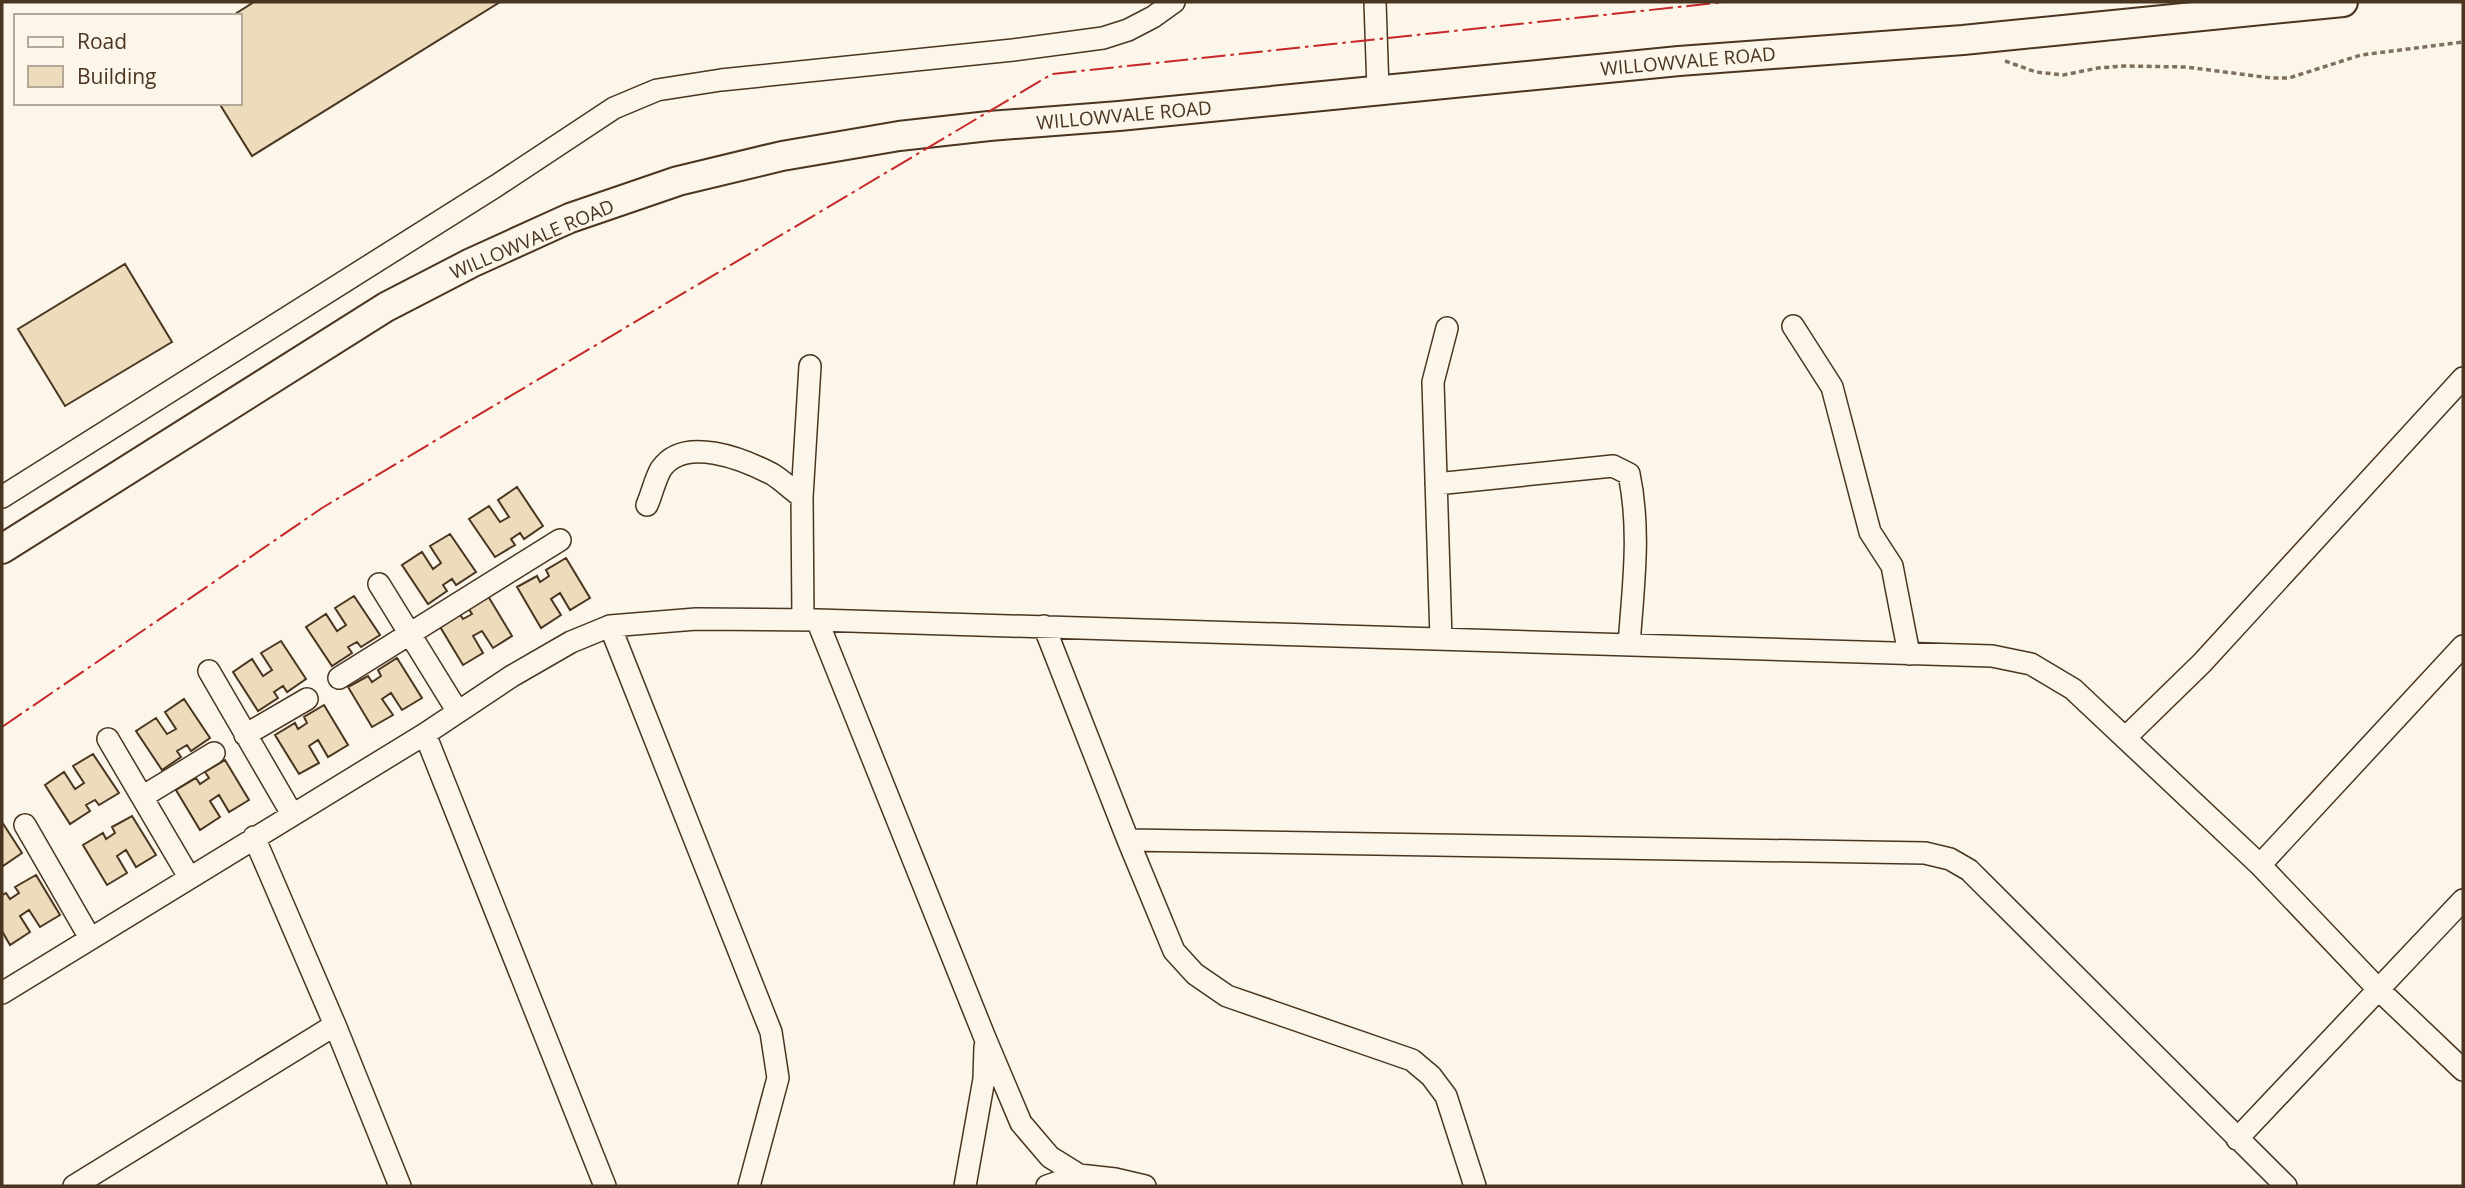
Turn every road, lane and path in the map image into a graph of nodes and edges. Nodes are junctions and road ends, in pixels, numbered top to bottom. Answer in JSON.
{"nodes":[{"id":1,"x":1174,"y":2,"type":"edge"},
{"id":2,"x":1375,"y":2,"type":"edge"},
{"id":3,"x":2343,"y":2,"type":"edge"},
{"id":4,"x":2463,"y":42,"type":"edge"},
{"id":5,"x":2000,"y":59,"type":"dead end"},
{"id":6,"x":1378,"y":90,"type":"junction"},
{"id":7,"x":1793,"y":326,"type":"dead end"},
{"id":8,"x":1447,"y":328,"type":"dead end"},
{"id":9,"x":810,"y":366,"type":"dead end"},
{"id":10,"x":2463,"y":378,"type":"edge"},
{"id":11,"x":1436,"y":484,"type":"junction"},
{"id":12,"x":2,"y":497,"type":"edge"},
{"id":13,"x":802,"y":498,"type":"junction"},
{"id":14,"x":647,"y":505,"type":"dead end"},
{"id":15,"x":560,"y":540,"type":"dead end"},
{"id":16,"x":2,"y":549,"type":"edge"},
{"id":17,"x":379,"y":584,"type":"dead end"},
{"id":18,"x":810,"y":620,"type":"junction"},
{"id":19,"x":610,"y":626,"type":"junction"},
{"id":20,"x":1044,"y":626,"type":"junction"},
{"id":21,"x":411,"y":635,"type":"junction"},
{"id":22,"x":1441,"y":639,"type":"junction"},
{"id":23,"x":1629,"y":645,"type":"junction"},
{"id":24,"x":2463,"y":646,"type":"edge"},
{"id":25,"x":1909,"y":654,"type":"junction"},
{"id":26,"x":209,"y":671,"type":"dead end"},
{"id":27,"x":339,"y":678,"type":"dead end"},
{"id":28,"x":307,"y":699,"type":"dead end"},
{"id":29,"x":458,"y":712,"type":"junction"},
{"id":30,"x":425,"y":734,"type":"junction"},
{"id":31,"x":246,"y":735,"type":"junction"},
{"id":32,"x":2125,"y":738,"type":"junction"},
{"id":33,"x":108,"y":739,"type":"dead end"},
{"id":34,"x":214,"y":753,"type":"dead end"},
{"id":35,"x":142,"y":797,"type":"junction"},
{"id":36,"x":292,"y":814,"type":"junction"},
{"id":37,"x":25,"y":825,"type":"dead end"},
{"id":38,"x":254,"y":837,"type":"junction"},
{"id":39,"x":1128,"y":840,"type":"junction"},
{"id":40,"x":2260,"y":865,"type":"junction"},
{"id":41,"x":189,"y":877,"type":"junction"},
{"id":42,"x":2463,"y":900,"type":"edge"},
{"id":43,"x":90,"y":938,"type":"junction"},
{"id":44,"x":2378,"y":989,"type":"junction"},
{"id":45,"x":2,"y":993,"type":"edge"},
{"id":46,"x":335,"y":1025,"type":"junction"},
{"id":47,"x":985,"y":1038,"type":"junction"},
{"id":48,"x":2463,"y":1070,"type":"edge"},
{"id":49,"x":2237,"y":1139,"type":"junction"},
{"id":50,"x":1079,"y":1175,"type":"junction"},
{"id":51,"x":74,"y":1186,"type":"edge"},
{"id":52,"x":400,"y":1186,"type":"edge"},
{"id":53,"x":605,"y":1186,"type":"edge"},
{"id":54,"x":749,"y":1186,"type":"edge"},
{"id":55,"x":965,"y":1186,"type":"edge"},
{"id":56,"x":1047,"y":1186,"type":"edge"},
{"id":57,"x":1146,"y":1186,"type":"edge"},
{"id":58,"x":1475,"y":1186,"type":"edge"},
{"id":59,"x":2286,"y":1186,"type":"edge"}],
"edges":[{"from":1,"to":12,"type":"street"},
{"from":2,"to":6,"type":"street"},
{"from":3,"to":6,"type":"main road","name":"WILLOWVALE ROAD"},
{"from":4,"to":5,"type":"path"},
{"from":6,"to":16,"type":"main road","name":"WILLOWVALE ROAD"},
{"from":7,"to":25,"type":"street"},
{"from":8,"to":11,"type":"street"},
{"from":9,"to":13,"type":"street"},
{"from":10,"to":32,"type":"street"},
{"from":11,"to":22,"type":"street"},
{"from":11,"to":23,"type":"street"},
{"from":13,"to":14,"type":"street"},
{"from":13,"to":18,"type":"street"},
{"from":15,"to":21,"type":"street"},
{"from":17,"to":21,"type":"street"},
{"from":18,"to":19,"type":"street"},
{"from":18,"to":20,"type":"street"},
{"from":18,"to":47,"type":"street"},
{"from":19,"to":29,"type":"street"},
{"from":19,"to":54,"type":"street"},
{"from":20,"to":22,"type":"street"},
{"from":20,"to":39,"type":"street"},
{"from":21,"to":27,"type":"street"},
{"from":21,"to":29,"type":"street"},
{"from":22,"to":23,"type":"street"},
{"from":23,"to":25,"type":"street"},
{"from":24,"to":40,"type":"street"},
{"from":25,"to":32,"type":"street"},
{"from":26,"to":31,"type":"street"},
{"from":28,"to":31,"type":"street"},
{"from":29,"to":30,"type":"street"},
{"from":30,"to":36,"type":"street"},
{"from":30,"to":53,"type":"street"},
{"from":31,"to":36,"type":"street"},
{"from":32,"to":40,"type":"street"},
{"from":33,"to":35,"type":"street"},
{"from":34,"to":35,"type":"street"},
{"from":35,"to":41,"type":"street"},
{"from":36,"to":38,"type":"street"},
{"from":37,"to":43,"type":"street"},
{"from":38,"to":41,"type":"street"},
{"from":38,"to":46,"type":"street"},
{"from":39,"to":49,"type":"street"},
{"from":39,"to":58,"type":"street"},
{"from":40,"to":44,"type":"street"},
{"from":41,"to":43,"type":"street"},
{"from":42,"to":44,"type":"street"},
{"from":43,"to":45,"type":"street"},
{"from":44,"to":48,"type":"street"},
{"from":44,"to":49,"type":"street"},
{"from":46,"to":51,"type":"street"},
{"from":46,"to":52,"type":"street"},
{"from":47,"to":50,"type":"street"},
{"from":47,"to":55,"type":"street"},
{"from":49,"to":59,"type":"street"},
{"from":50,"to":56,"type":"street"},
{"from":50,"to":57,"type":"street"}]}
